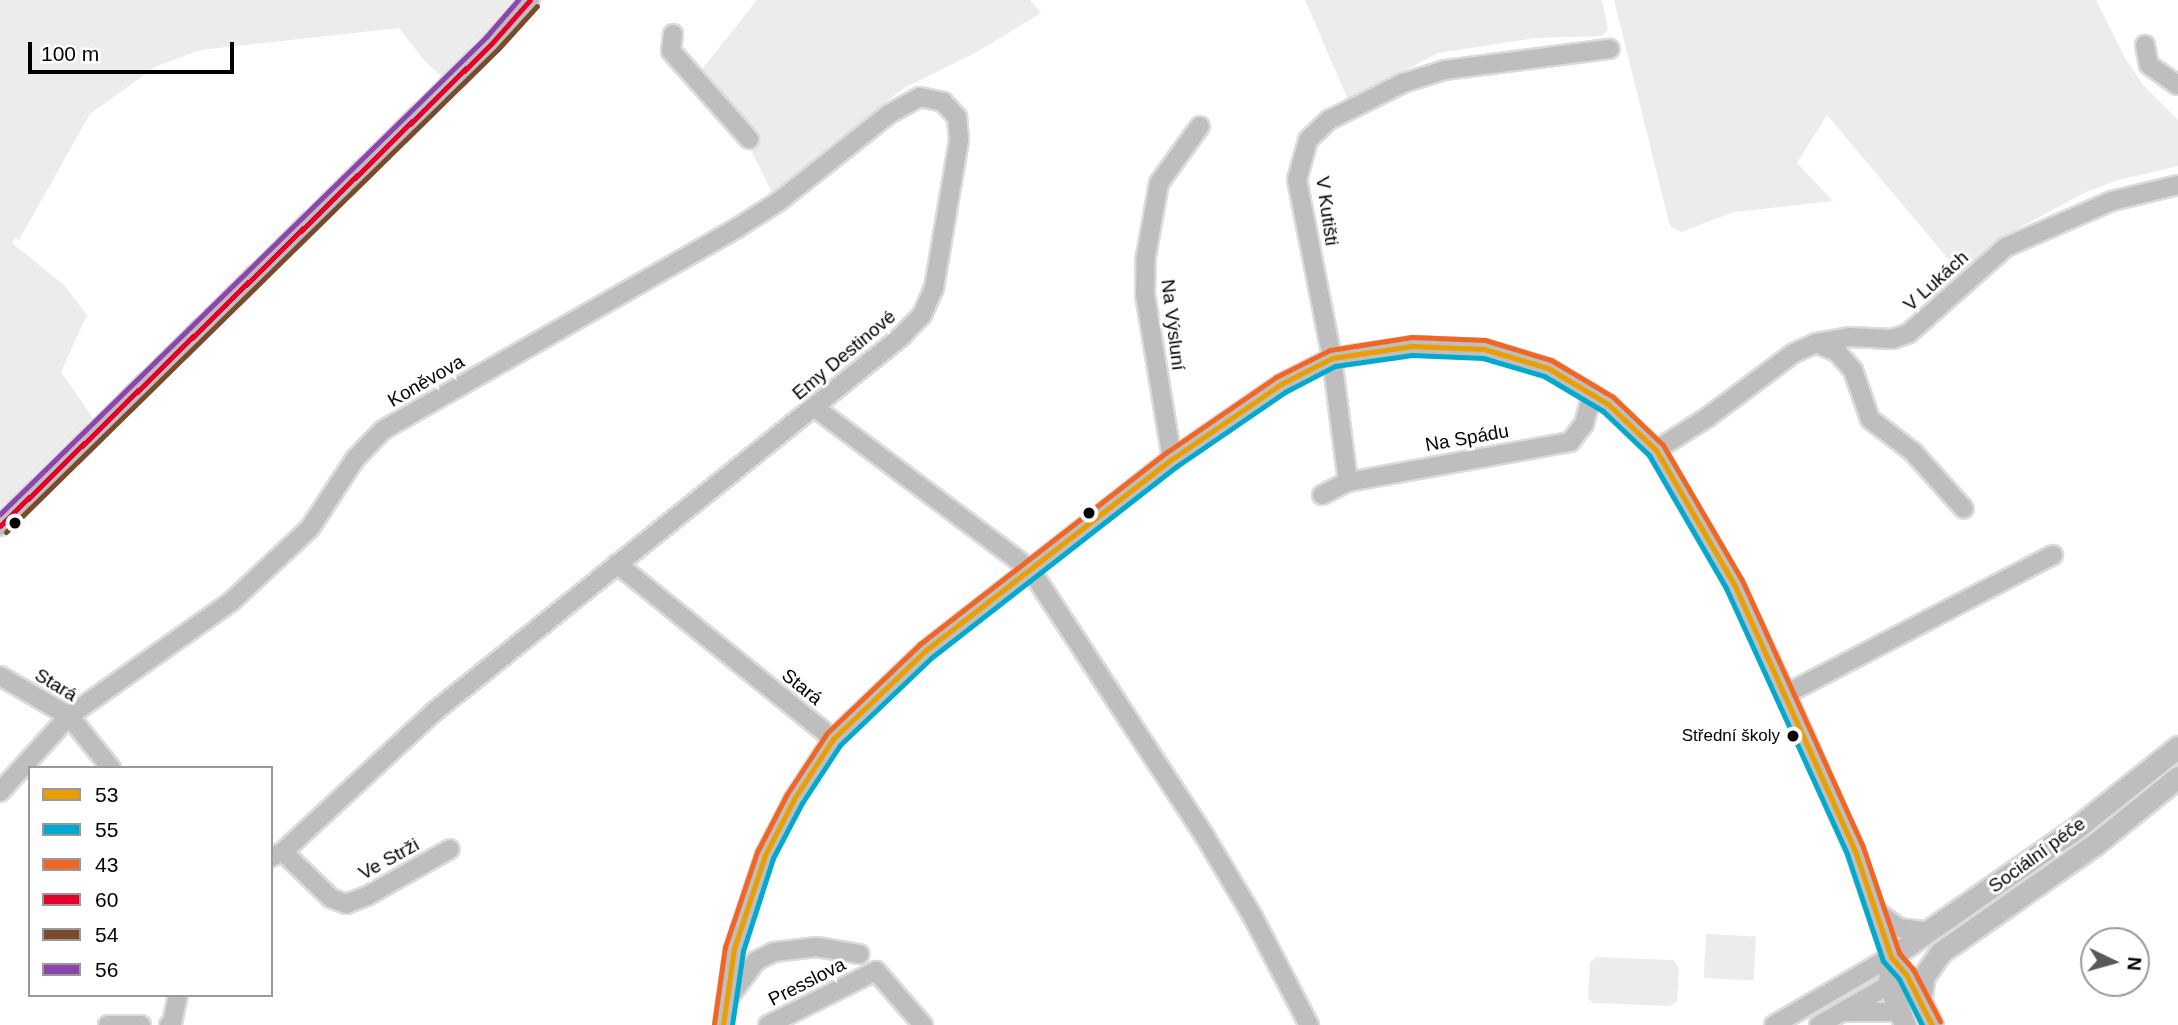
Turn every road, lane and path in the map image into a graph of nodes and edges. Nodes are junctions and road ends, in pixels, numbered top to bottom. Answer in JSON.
{"nodes":[{"id":1,"x":530,"y":0,"type":"edge"},
{"id":2,"x":673,"y":34,"type":"dead end"},
{"id":3,"x":2145,"y":45,"type":"dead end"},
{"id":4,"x":1610,"y":49,"type":"dead end"},
{"id":5,"x":2178,"y":85,"type":"edge"},
{"id":6,"x":943,"y":103,"type":"joint"},
{"id":7,"x":1200,"y":125,"type":"dead end"},
{"id":8,"x":749,"y":139,"type":"dead end"},
{"id":9,"x":2178,"y":186,"type":"edge"},
{"id":10,"x":1816,"y":343,"type":"junction"},
{"id":11,"x":1332,"y":358,"type":"junction"},
{"id":12,"x":1592,"y":394,"type":"junction"},
{"id":13,"x":814,"y":407,"type":"junction"},
{"id":14,"x":1656,"y":450,"type":"junction"},
{"id":15,"x":1172,"y":459,"type":"junction"},
{"id":16,"x":1348,"y":482,"type":"junction"},
{"id":17,"x":1322,"y":495,"type":"dead end"},
{"id":18,"x":1964,"y":509,"type":"dead end"},
{"id":19,"x":0,"y":526,"type":"edge"},
{"id":20,"x":2053,"y":555,"type":"dead end"},
{"id":21,"x":617,"y":564,"type":"junction"},
{"id":22,"x":1030,"y":569,"type":"junction"},
{"id":23,"x":0,"y":676,"type":"edge"},
{"id":24,"x":1786,"y":694,"type":"junction"},
{"id":25,"x":69,"y":716,"type":"junction"},
{"id":26,"x":833,"y":739,"type":"junction"},
{"id":27,"x":2178,"y":747,"type":"edge"},
{"id":28,"x":109,"y":766,"type":"edge"},
{"id":29,"x":2178,"y":777,"type":"edge"},
{"id":30,"x":0,"y":792,"type":"edge"},
{"id":31,"x":450,"y":849,"type":"dead end"},
{"id":32,"x":277,"y":854,"type":"edge"},
{"id":33,"x":1877,"y":912,"type":"junction"},
{"id":34,"x":1930,"y":932,"type":"junction"},
{"id":35,"x":1941,"y":953,"type":"junction"},
{"id":36,"x":859,"y":954,"type":"dead end"},
{"id":37,"x":1891,"y":957,"type":"junction"},
{"id":38,"x":1860,"y":976,"type":"junction"},
{"id":39,"x":1898,"y":979,"type":"junction"},
{"id":40,"x":177,"y":997,"type":"edge"},
{"id":41,"x":727,"y":1000,"type":"junction"},
{"id":42,"x":1920,"y":1000,"type":"junction"},
{"id":43,"x":1840,"y":1014,"type":"junction"},
{"id":44,"x":1901,"y":1018,"type":"edge"},
{"id":45,"x":108,"y":1025,"type":"edge"},
{"id":46,"x":141,"y":1025,"type":"edge"},
{"id":47,"x":169,"y":1025,"type":"edge"},
{"id":48,"x":723,"y":1025,"type":"edge"},
{"id":49,"x":768,"y":1025,"type":"edge"},
{"id":50,"x":923,"y":1025,"type":"edge"},
{"id":51,"x":1309,"y":1025,"type":"edge"},
{"id":52,"x":1774,"y":1025,"type":"edge"},
{"id":53,"x":1819,"y":1025,"type":"edge"},
{"id":54,"x":1932,"y":1025,"type":"edge"}],
"edges":[{"from":1,"to":19,"type":"street"},
{"from":2,"to":8,"type":"street"},
{"from":3,"to":5,"type":"street"},
{"from":4,"to":11,"type":"street","name":"V Kutišti"},
{"from":6,"to":13,"type":"street","name":"Emy Destinové"},
{"from":6,"to":25,"type":"street","name":"Koněvova"},
{"from":7,"to":15,"type":"street","name":"Na Výsluní"},
{"from":9,"to":10,"type":"street","name":"V Lukách"},
{"from":10,"to":14,"type":"street","name":"V Lukách"},
{"from":10,"to":18,"type":"street"},
{"from":11,"to":12,"type":"street"},
{"from":11,"to":15,"type":"street"},
{"from":11,"to":16,"type":"street","name":"V Kutišti"},
{"from":12,"to":14,"type":"street"},
{"from":12,"to":16,"type":"street","name":"Na Spádu"},
{"from":13,"to":21,"type":"street","name":"Emy Destinové"},
{"from":13,"to":22,"type":"street"},
{"from":14,"to":24,"type":"street"},
{"from":15,"to":22,"type":"street"},
{"from":16,"to":17,"type":"street","name":"Na Spádu"},
{"from":20,"to":24,"type":"street"},
{"from":21,"to":26,"type":"street","name":"Stará"},
{"from":21,"to":32,"type":"street"},
{"from":22,"to":26,"type":"street"},
{"from":22,"to":51,"type":"street"},
{"from":23,"to":25,"type":"street","name":"Stará"},
{"from":24,"to":33,"type":"street"},
{"from":25,"to":28,"type":"street","name":"Stará"},
{"from":25,"to":30,"type":"street","name":"Koněvova"},
{"from":26,"to":41,"type":"street"},
{"from":27,"to":34,"type":"main road","name":"Sociální péče"},
{"from":29,"to":35,"type":"main road","name":"Sociální péče"},
{"from":31,"to":32,"type":"street","name":"Ve Strži"},
{"from":33,"to":34,"type":"street"},
{"from":33,"to":37,"type":"street"},
{"from":33,"to":38,"type":"street"},
{"from":34,"to":37,"type":"main road","name":"Sociální péče"},
{"from":35,"to":39,"type":"street","name":"Sociální péče"},
{"from":35,"to":42,"type":"main road"},
{"from":36,"to":41,"type":"street","name":"Presslova"},
{"from":37,"to":38,"type":"street"},
{"from":37,"to":39,"type":"main road"},
{"from":38,"to":52,"type":"street"},
{"from":39,"to":42,"type":"street"},
{"from":39,"to":43,"type":"street","name":"Sociální péče"},
{"from":39,"to":44,"type":"main road"},
{"from":40,"to":47,"type":"street"},
{"from":41,"to":48,"type":"street"},
{"from":42,"to":54,"type":"main road"},
{"from":43,"to":44,"type":"street"},
{"from":43,"to":53,"type":"street","name":"Sociální péče"},
{"from":45,"to":46,"type":"street"},
{"from":49,"to":50,"type":"street","name":"Presslova"}]}
